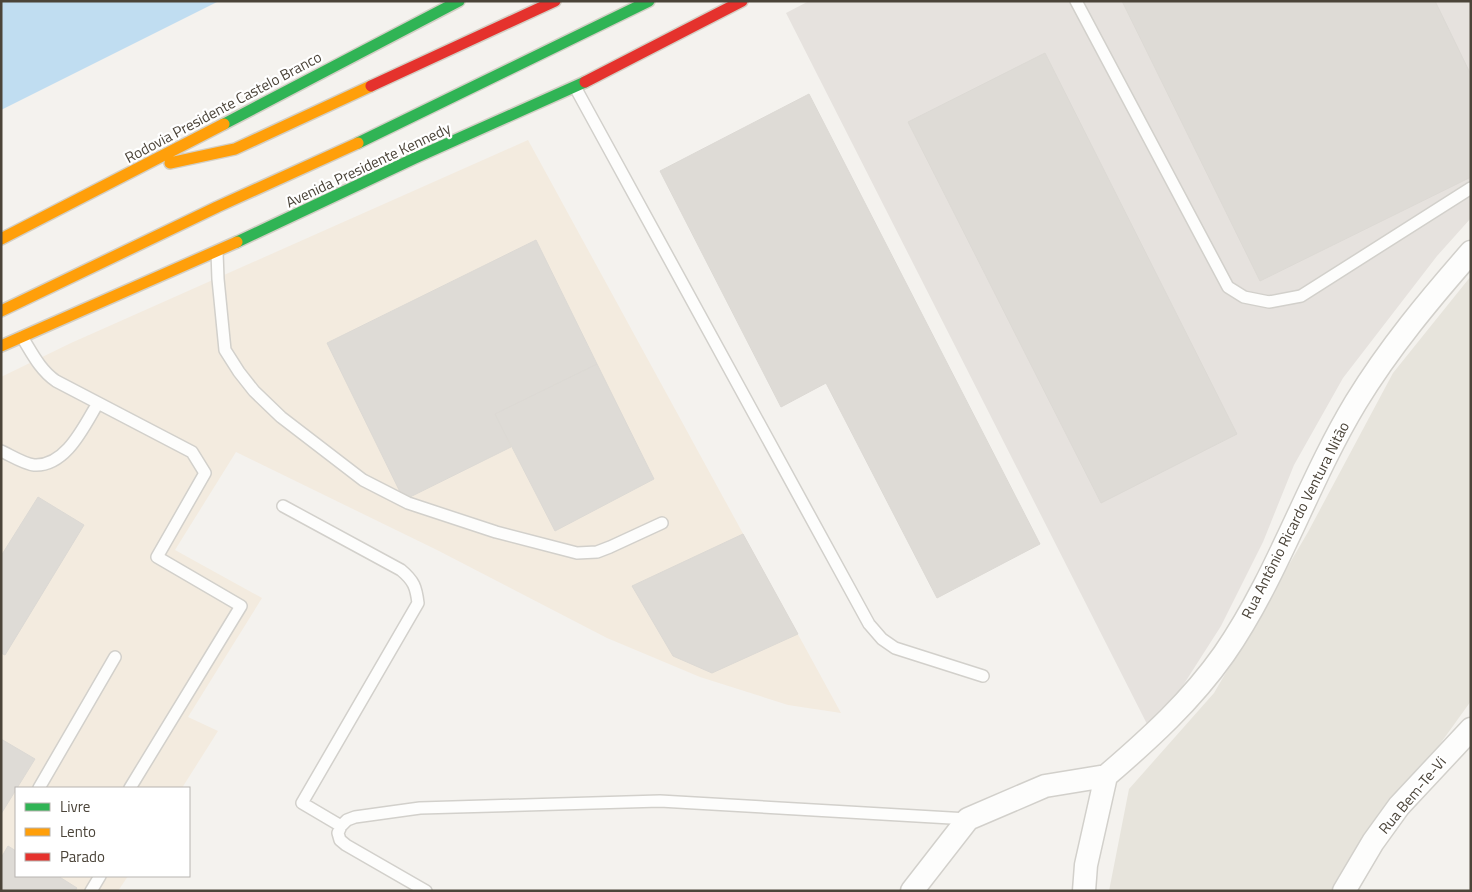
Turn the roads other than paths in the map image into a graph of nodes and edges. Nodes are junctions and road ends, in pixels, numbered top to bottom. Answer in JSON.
{"nodes":[{"id":1,"x":458,"y":1,"type":"edge"},
{"id":2,"x":555,"y":1,"type":"edge"},
{"id":3,"x":649,"y":1,"type":"edge"},
{"id":4,"x":742,"y":1,"type":"edge"},
{"id":5,"x":1076,"y":1,"type":"edge"},
{"id":6,"x":575,"y":87,"type":"junction"},
{"id":7,"x":134,"y":171,"type":"junction"},
{"id":8,"x":1471,"y":188,"type":"edge"},
{"id":9,"x":1,"y":239,"type":"edge"},
{"id":10,"x":217,"y":252,"type":"junction"},
{"id":11,"x":1471,"y":252,"type":"edge"},
{"id":12,"x":1,"y":311,"type":"edge"},
{"id":13,"x":22,"y":337,"type":"junction"},
{"id":14,"x":1,"y":346,"type":"edge"},
{"id":15,"x":98,"y":403,"type":"junction"},
{"id":16,"x":1,"y":451,"type":"edge"},
{"id":17,"x":282,"y":506,"type":"dead end"},
{"id":18,"x":662,"y":523,"type":"dead end"},
{"id":19,"x":115,"y":657,"type":"dead end"},
{"id":20,"x":983,"y":676,"type":"dead end"},
{"id":21,"x":1471,"y":729,"type":"edge"},
{"id":22,"x":1106,"y":776,"type":"junction"},
{"id":23,"x":40,"y":787,"type":"edge"},
{"id":24,"x":131,"y":787,"type":"edge"},
{"id":25,"x":968,"y":819,"type":"junction"},
{"id":26,"x":341,"y":826,"type":"junction"},
{"id":27,"x":99,"y":877,"type":"edge"},
{"id":28,"x":91,"y":891,"type":"edge"},
{"id":29,"x":426,"y":891,"type":"edge"},
{"id":30,"x":912,"y":891,"type":"edge"},
{"id":31,"x":1084,"y":891,"type":"edge"},
{"id":32,"x":1344,"y":891,"type":"edge"}],
"edges":[{"from":1,"to":7,"type":"main road","name":"Rodovia Presidente Castelo Branco"},
{"from":2,"to":7,"type":"main road"},
{"from":3,"to":12,"type":"main road"},
{"from":4,"to":6,"type":"main road","name":"Avenida Presidente Kennedy"},
{"from":5,"to":8,"type":"lane"},
{"from":6,"to":10,"type":"main road","name":"Avenida Presidente Kennedy"},
{"from":6,"to":20,"type":"lane"},
{"from":7,"to":9,"type":"main road","name":"Rodovia Presidente Castelo Branco"},
{"from":10,"to":13,"type":"main road","name":"Avenida Presidente Kennedy"},
{"from":10,"to":18,"type":"lane"},
{"from":11,"to":22,"type":"street","name":"Rua Antônio Ricardo Ventura Nitão"},
{"from":13,"to":14,"type":"main road","name":"Avenida Presidente Kennedy"},
{"from":13,"to":15,"type":"lane"},
{"from":15,"to":16,"type":"lane"},
{"from":15,"to":24,"type":"lane"},
{"from":17,"to":26,"type":"lane"},
{"from":19,"to":23,"type":"lane"},
{"from":21,"to":32,"type":"street","name":"Rua Bem-Te-Vi"},
{"from":22,"to":25,"type":"street"},
{"from":22,"to":31,"type":"street"},
{"from":25,"to":26,"type":"lane"},
{"from":25,"to":30,"type":"street"},
{"from":26,"to":29,"type":"lane"},
{"from":27,"to":28,"type":"lane"}]}
